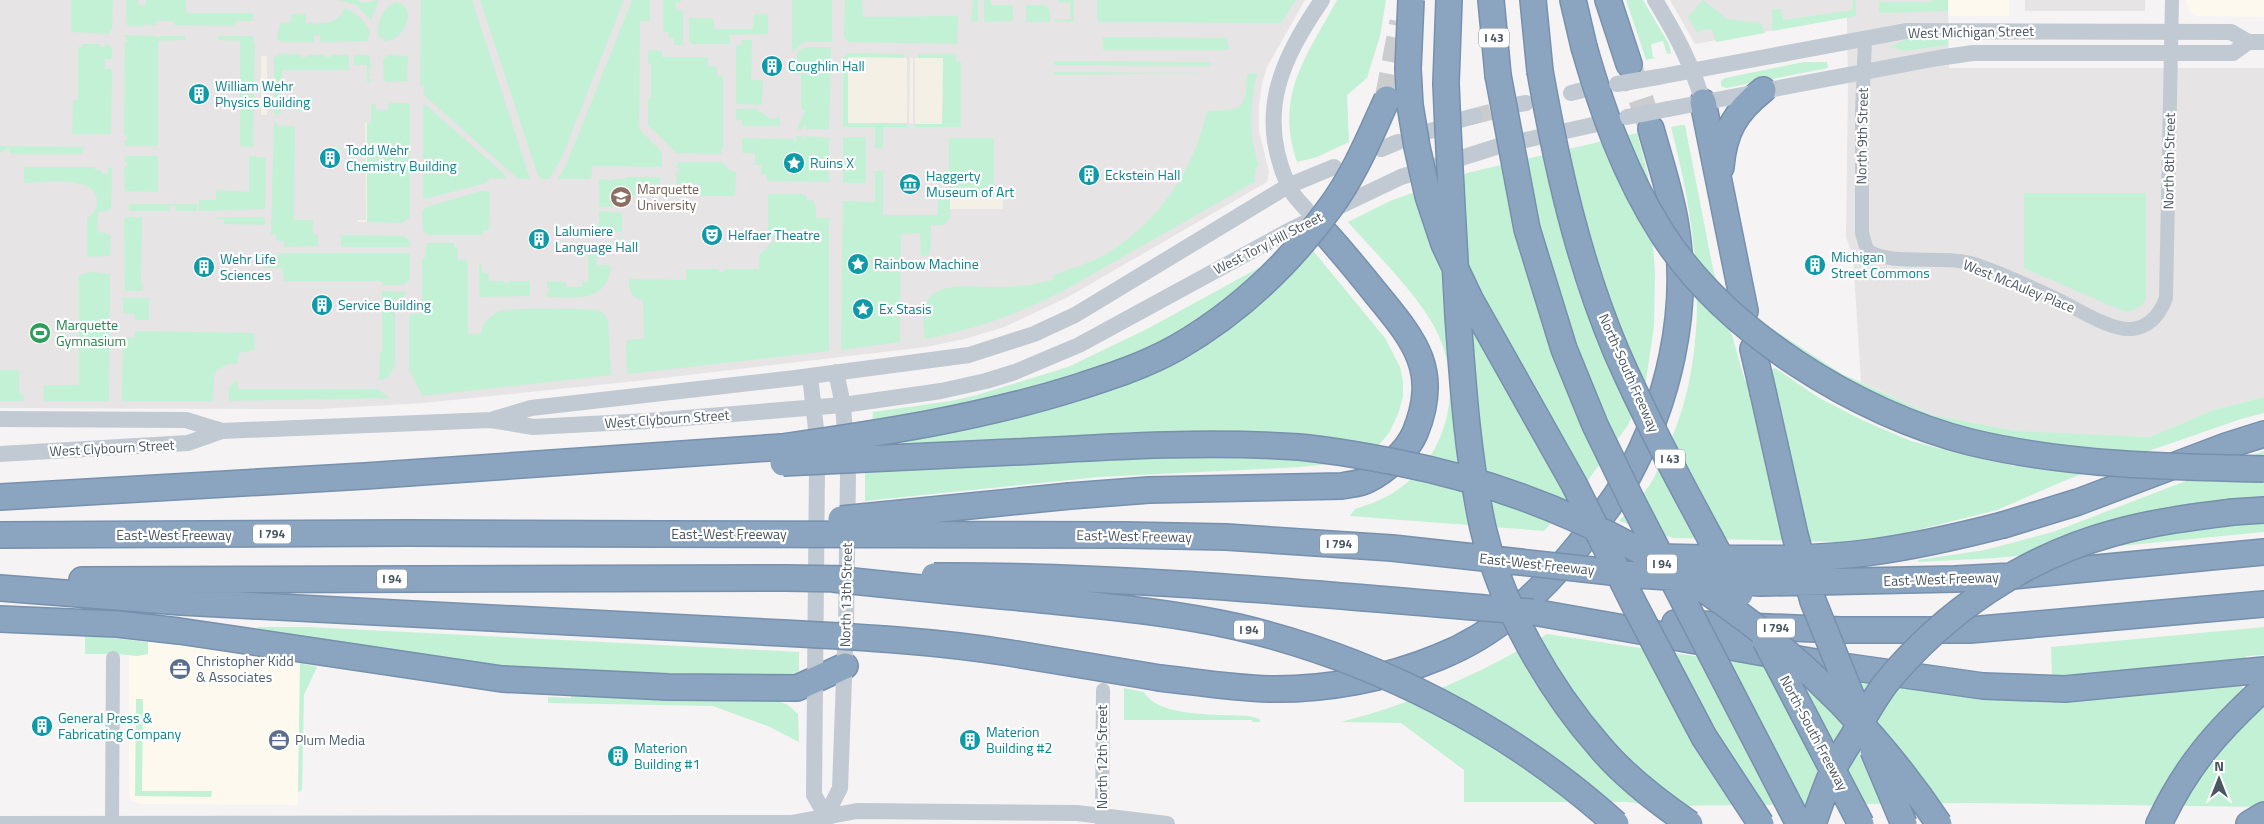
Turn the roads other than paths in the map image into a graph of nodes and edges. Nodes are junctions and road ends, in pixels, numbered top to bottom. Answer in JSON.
{"nodes":[{"id":1,"x":1322,"y":0,"type":"edge"},
{"id":2,"x":1411,"y":0,"type":"edge"},
{"id":3,"x":1449,"y":0,"type":"edge"},
{"id":4,"x":1491,"y":0,"type":"edge"},
{"id":5,"x":1533,"y":0,"type":"edge"},
{"id":6,"x":1573,"y":0,"type":"edge"},
{"id":7,"x":1608,"y":0,"type":"edge"},
{"id":8,"x":1655,"y":0,"type":"edge"},
{"id":9,"x":2172,"y":0,"type":"edge"},
{"id":10,"x":2016,"y":31,"type":"junction"},
{"id":11,"x":2171,"y":31,"type":"junction"},
{"id":12,"x":1865,"y":40,"type":"junction"},
{"id":13,"x":2256,"y":42,"type":"edge"},
{"id":14,"x":2016,"y":53,"type":"junction"},
{"id":15,"x":2171,"y":53,"type":"junction"},
{"id":16,"x":1863,"y":71,"type":"junction"},
{"id":17,"x":1694,"y":72,"type":"junction"},
{"id":18,"x":1617,"y":78,"type":"joint"},
{"id":19,"x":1763,"y":90,"type":"junction"},
{"id":20,"x":1386,"y":98,"type":"tunnel mouth"},
{"id":21,"x":1703,"y":102,"type":"junction"},
{"id":22,"x":1475,"y":116,"type":"tunnel mouth"},
{"id":23,"x":1456,"y":121,"type":"dead end"},
{"id":24,"x":1650,"y":129,"type":"tunnel mouth"},
{"id":25,"x":1398,"y":142,"type":"dead end"},
{"id":26,"x":1381,"y":149,"type":"dead end"},
{"id":27,"x":1334,"y":167,"type":"dead end"},
{"id":28,"x":1719,"y":182,"type":"junction"},
{"id":29,"x":1288,"y":186,"type":"junction"},
{"id":30,"x":1306,"y":210,"type":"dead end"},
{"id":31,"x":1862,"y":233,"type":"joint"},
{"id":32,"x":1327,"y":235,"type":"dead end"},
{"id":33,"x":1745,"y":311,"type":"dead end"},
{"id":34,"x":2155,"y":318,"type":"joint"},
{"id":35,"x":1753,"y":349,"type":"dead end"},
{"id":36,"x":836,"y":372,"type":"junction"},
{"id":37,"x":810,"y":376,"type":"junction"},
{"id":38,"x":842,"y":405,"type":"junction"},
{"id":39,"x":814,"y":407,"type":"junction"},
{"id":40,"x":0,"y":419,"type":"edge"},
{"id":41,"x":56,"y":419,"type":"junction"},
{"id":42,"x":492,"y":420,"type":"junction"},
{"id":43,"x":0,"y":429,"type":"edge"},
{"id":44,"x":222,"y":431,"type":"junction"},
{"id":45,"x":2264,"y":434,"type":"edge"},
{"id":46,"x":0,"y":454,"type":"edge"},
{"id":47,"x":783,"y":455,"type":"junction"},
{"id":48,"x":2264,"y":469,"type":"edge"},
{"id":49,"x":0,"y":497,"type":"edge"},
{"id":50,"x":2264,"y":510,"type":"edge"},
{"id":51,"x":662,"y":534,"type":"junction"},
{"id":52,"x":0,"y":536,"type":"edge"},
{"id":53,"x":1392,"y":548,"type":"junction"},
{"id":54,"x":2264,"y":552,"type":"edge"},
{"id":55,"x":0,"y":580,"type":"edge"},
{"id":56,"x":833,"y":580,"type":"junction"},
{"id":57,"x":0,"y":588,"type":"edge"},
{"id":58,"x":2264,"y":604,"type":"edge"},
{"id":59,"x":1533,"y":612,"type":"junction"},
{"id":60,"x":0,"y":619,"type":"edge"},
{"id":61,"x":113,"y":658,"type":"dead end"},
{"id":62,"x":845,"y":666,"type":"junction"},
{"id":63,"x":2264,"y":670,"type":"edge"},
{"id":64,"x":816,"y":680,"type":"junction"},
{"id":65,"x":2264,"y":688,"type":"edge"},
{"id":66,"x":1103,"y":690,"type":"dead end"},
{"id":67,"x":2264,"y":815,"type":"edge"},
{"id":68,"x":826,"y":820,"type":"edge"},
{"id":69,"x":1102,"y":820,"type":"edge"},
{"id":70,"x":0,"y":824,"type":"edge"},
{"id":71,"x":112,"y":824,"type":"edge"},
{"id":72,"x":1167,"y":824,"type":"edge"},
{"id":73,"x":1616,"y":824,"type":"edge"},
{"id":74,"x":1690,"y":824,"type":"edge"},
{"id":75,"x":1761,"y":824,"type":"edge"},
{"id":76,"x":1799,"y":824,"type":"edge"},
{"id":77,"x":1813,"y":824,"type":"edge"},
{"id":78,"x":1861,"y":824,"type":"edge"},
{"id":79,"x":1904,"y":824,"type":"edge"},
{"id":80,"x":1939,"y":824,"type":"edge"},
{"id":81,"x":2158,"y":824,"type":"edge"},
{"id":82,"x":2249,"y":824,"type":"edge"}],
"edges":[{"from":1,"to":29,"type":"street"},
{"from":2,"to":75,"type":"highway","bridge":true},
{"from":3,"to":74,"type":"highway","bridge":true},
{"from":4,"to":76,"type":"highway","number":"I 43","bridge":true},
{"from":5,"to":78,"type":"highway","name":"North-South Freeway","number":"I 43","bridge":true},
{"from":6,"to":48,"type":"highway","bridge":true},
{"from":7,"to":18,"type":"highway"},
{"from":8,"to":17,"type":"street"},
{"from":9,"to":11,"type":"street","name":"North 8th Street"},
{"from":10,"to":11,"type":"street","name":"West Michigan Street"},
{"from":10,"to":12,"type":"street","name":"West Michigan Street"},
{"from":10,"to":14,"type":"street"},
{"from":11,"to":13,"type":"street","name":"West Michigan Street"},
{"from":11,"to":15,"type":"street","name":"North 8th Street"},
{"from":12,"to":16,"type":"street","name":"North 9th Street"},
{"from":12,"to":17,"type":"street","name":"West Michigan Street"},
{"from":13,"to":15,"type":"street","name":"West Michigan Street"},
{"from":14,"to":15,"type":"street","name":"West Michigan Street"},
{"from":14,"to":16,"type":"street","name":"West Michigan Street"},
{"from":15,"to":34,"type":"street","name":"North 8th Street"},
{"from":16,"to":19,"type":"street","name":"West Michigan Street"},
{"from":16,"to":31,"type":"street","name":"North 9th Street"},
{"from":17,"to":18,"type":"street","bridge":true},
{"from":17,"to":21,"type":"street"},
{"from":19,"to":21,"type":"street","name":"West Michigan Street"},
{"from":19,"to":28,"type":"highway"},
{"from":20,"to":47,"type":"highway","bridge":true},
{"from":21,"to":28,"type":"highway"},
{"from":21,"to":38,"type":"street","name":"West Tory Hill Street","bridge":true},
{"from":22,"to":23,"type":"street"},
{"from":24,"to":57,"type":"highway","bridge":true},
{"from":25,"to":26,"type":"street"},
{"from":27,"to":29,"type":"street"},
{"from":28,"to":33,"type":"highway"},
{"from":29,"to":30,"type":"street"},
{"from":29,"to":36,"type":"street"},
{"from":31,"to":34,"type":"street","name":"West McAuley Place"},
{"from":32,"to":51,"type":"highway","bridge":true},
{"from":35,"to":79,"type":"highway","bridge":true},
{"from":36,"to":37,"type":"street","name":"West Clybourn Street"},
{"from":36,"to":38,"type":"street","name":"North 13th Street"},
{"from":37,"to":39,"type":"street","name":"North 13th Street"},
{"from":37,"to":42,"type":"street","name":"West Clybourn Street"},
{"from":38,"to":39,"type":"street","name":"West Clybourn Street"},
{"from":38,"to":62,"type":"street","name":"North 13th Street"},
{"from":39,"to":42,"type":"street","name":"West Clybourn Street"},
{"from":39,"to":64,"type":"street","name":"North 13th Street"},
{"from":40,"to":41,"type":"street","name":"West Clybourn Street"},
{"from":41,"to":43,"type":"street"},
{"from":41,"to":44,"type":"street","name":"West Clybourn Street"},
{"from":42,"to":44,"type":"street","name":"West Clybourn Street"},
{"from":44,"to":46,"type":"street","name":"West Clybourn Street"},
{"from":45,"to":53,"type":"highway","bridge":true},
{"from":47,"to":49,"type":"highway"},
{"from":47,"to":80,"type":"highway","number":"I 94","bridge":true},
{"from":50,"to":77,"type":"highway","bridge":true},
{"from":51,"to":52,"type":"highway","name":"East-West Freeway","number":"I 794"},
{"from":51,"to":53,"type":"highway","name":"East-West Freeway","number":"I 794","bridge":true},
{"from":53,"to":54,"type":"highway","name":"East-West Freeway","number":"I 794","bridge":true},
{"from":55,"to":56,"type":"highway","number":"I 94","bridge":true},
{"from":56,"to":59,"type":"highway","number":"I 794","bridge":true},
{"from":56,"to":73,"type":"highway","number":"I 94","bridge":true},
{"from":58,"to":59,"type":"highway","number":"I 794","bridge":true},
{"from":59,"to":63,"type":"highway","bridge":true},
{"from":60,"to":64,"type":"highway"},
{"from":61,"to":71,"type":"street"},
{"from":62,"to":64,"type":"highway"},
{"from":62,"to":68,"type":"street","name":"North 13th Street"},
{"from":64,"to":68,"type":"street","name":"North 13th Street"},
{"from":65,"to":81,"type":"highway"},
{"from":66,"to":69,"type":"street","name":"North 12th Street"},
{"from":67,"to":82,"type":"highway"},
{"from":68,"to":69,"type":"street"},
{"from":68,"to":71,"type":"street"},
{"from":69,"to":72,"type":"street"},
{"from":70,"to":71,"type":"street"}]}
